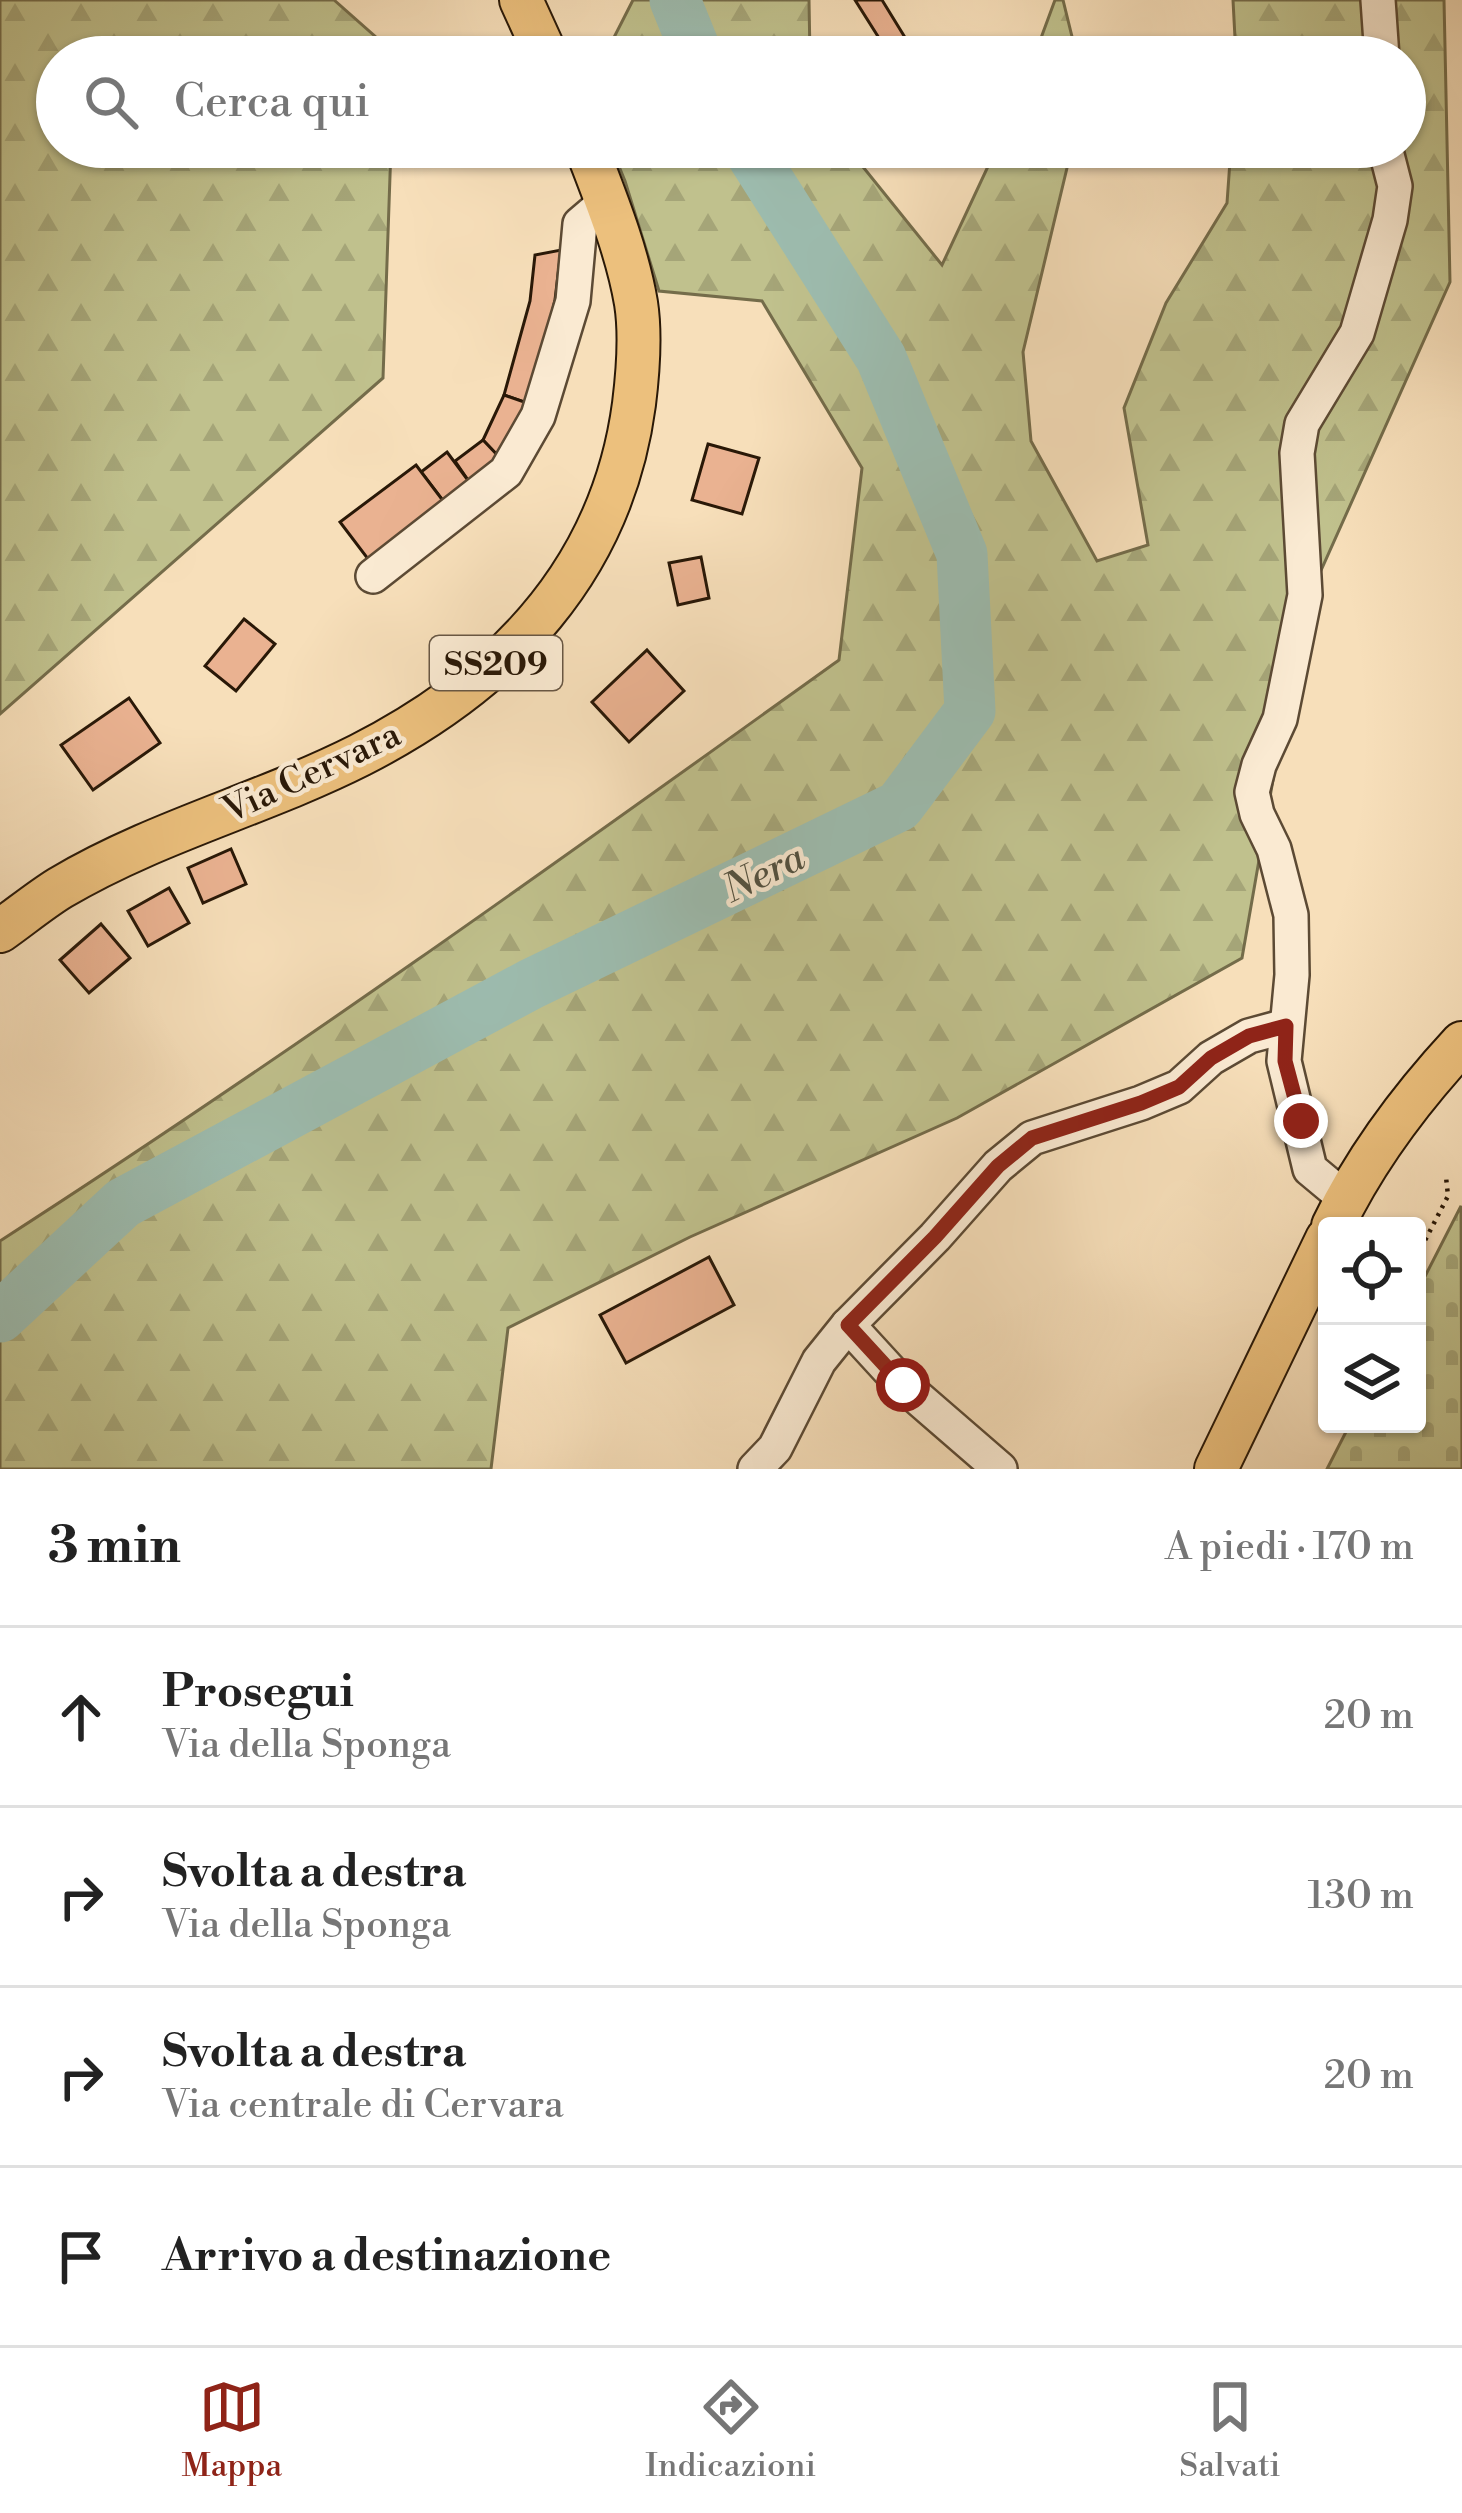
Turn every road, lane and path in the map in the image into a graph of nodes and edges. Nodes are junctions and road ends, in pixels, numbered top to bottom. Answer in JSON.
{"nodes":[{"id":1,"x":521,"y":0,"type":"edge"},
{"id":2,"x":1378,"y":0,"type":"edge"},
{"id":3,"x":537,"y":36,"type":"edge"},
{"id":4,"x":1381,"y":36,"type":"edge"},
{"id":5,"x":594,"y":168,"type":"edge"},
{"id":6,"x":1391,"y":168,"type":"edge"},
{"id":7,"x":607,"y":201,"type":"junction"},
{"id":8,"x":373,"y":576,"type":"dead end"},
{"id":9,"x":0,"y":931,"type":"edge"},
{"id":10,"x":1286,"y":1026,"type":"junction"},
{"id":11,"x":1462,"y":1042,"type":"edge"},
{"id":12,"x":1446,"y":1178,"type":"dead end"},
{"id":13,"x":1340,"y":1213,"type":"edge"},
{"id":14,"x":1426,"y":1239,"type":"edge"},
{"id":15,"x":1318,"y":1258,"type":"edge"},
{"id":16,"x":848,"y":1325,"type":"junction"},
{"id":17,"x":755,"y":1469,"type":"edge"},
{"id":18,"x":1000,"y":1469,"type":"edge"},
{"id":19,"x":1216,"y":1469,"type":"edge"}],
"edges":[{"from":1,"to":3,"type":"main road"},
{"from":2,"to":4,"type":"street"},
{"from":5,"to":7,"type":"main road","name":"Via Cervara","number":"SS209"},
{"from":6,"to":10,"type":"street"},
{"from":7,"to":8,"type":"street"},
{"from":7,"to":9,"type":"main road","name":"Via Cervara","number":"SS209"},
{"from":10,"to":13,"type":"street"},
{"from":10,"to":16,"type":"street"},
{"from":11,"to":13,"type":"main road"},
{"from":12,"to":14,"type":"path"},
{"from":15,"to":19,"type":"main road"},
{"from":16,"to":17,"type":"street"},
{"from":16,"to":18,"type":"street"}]}
